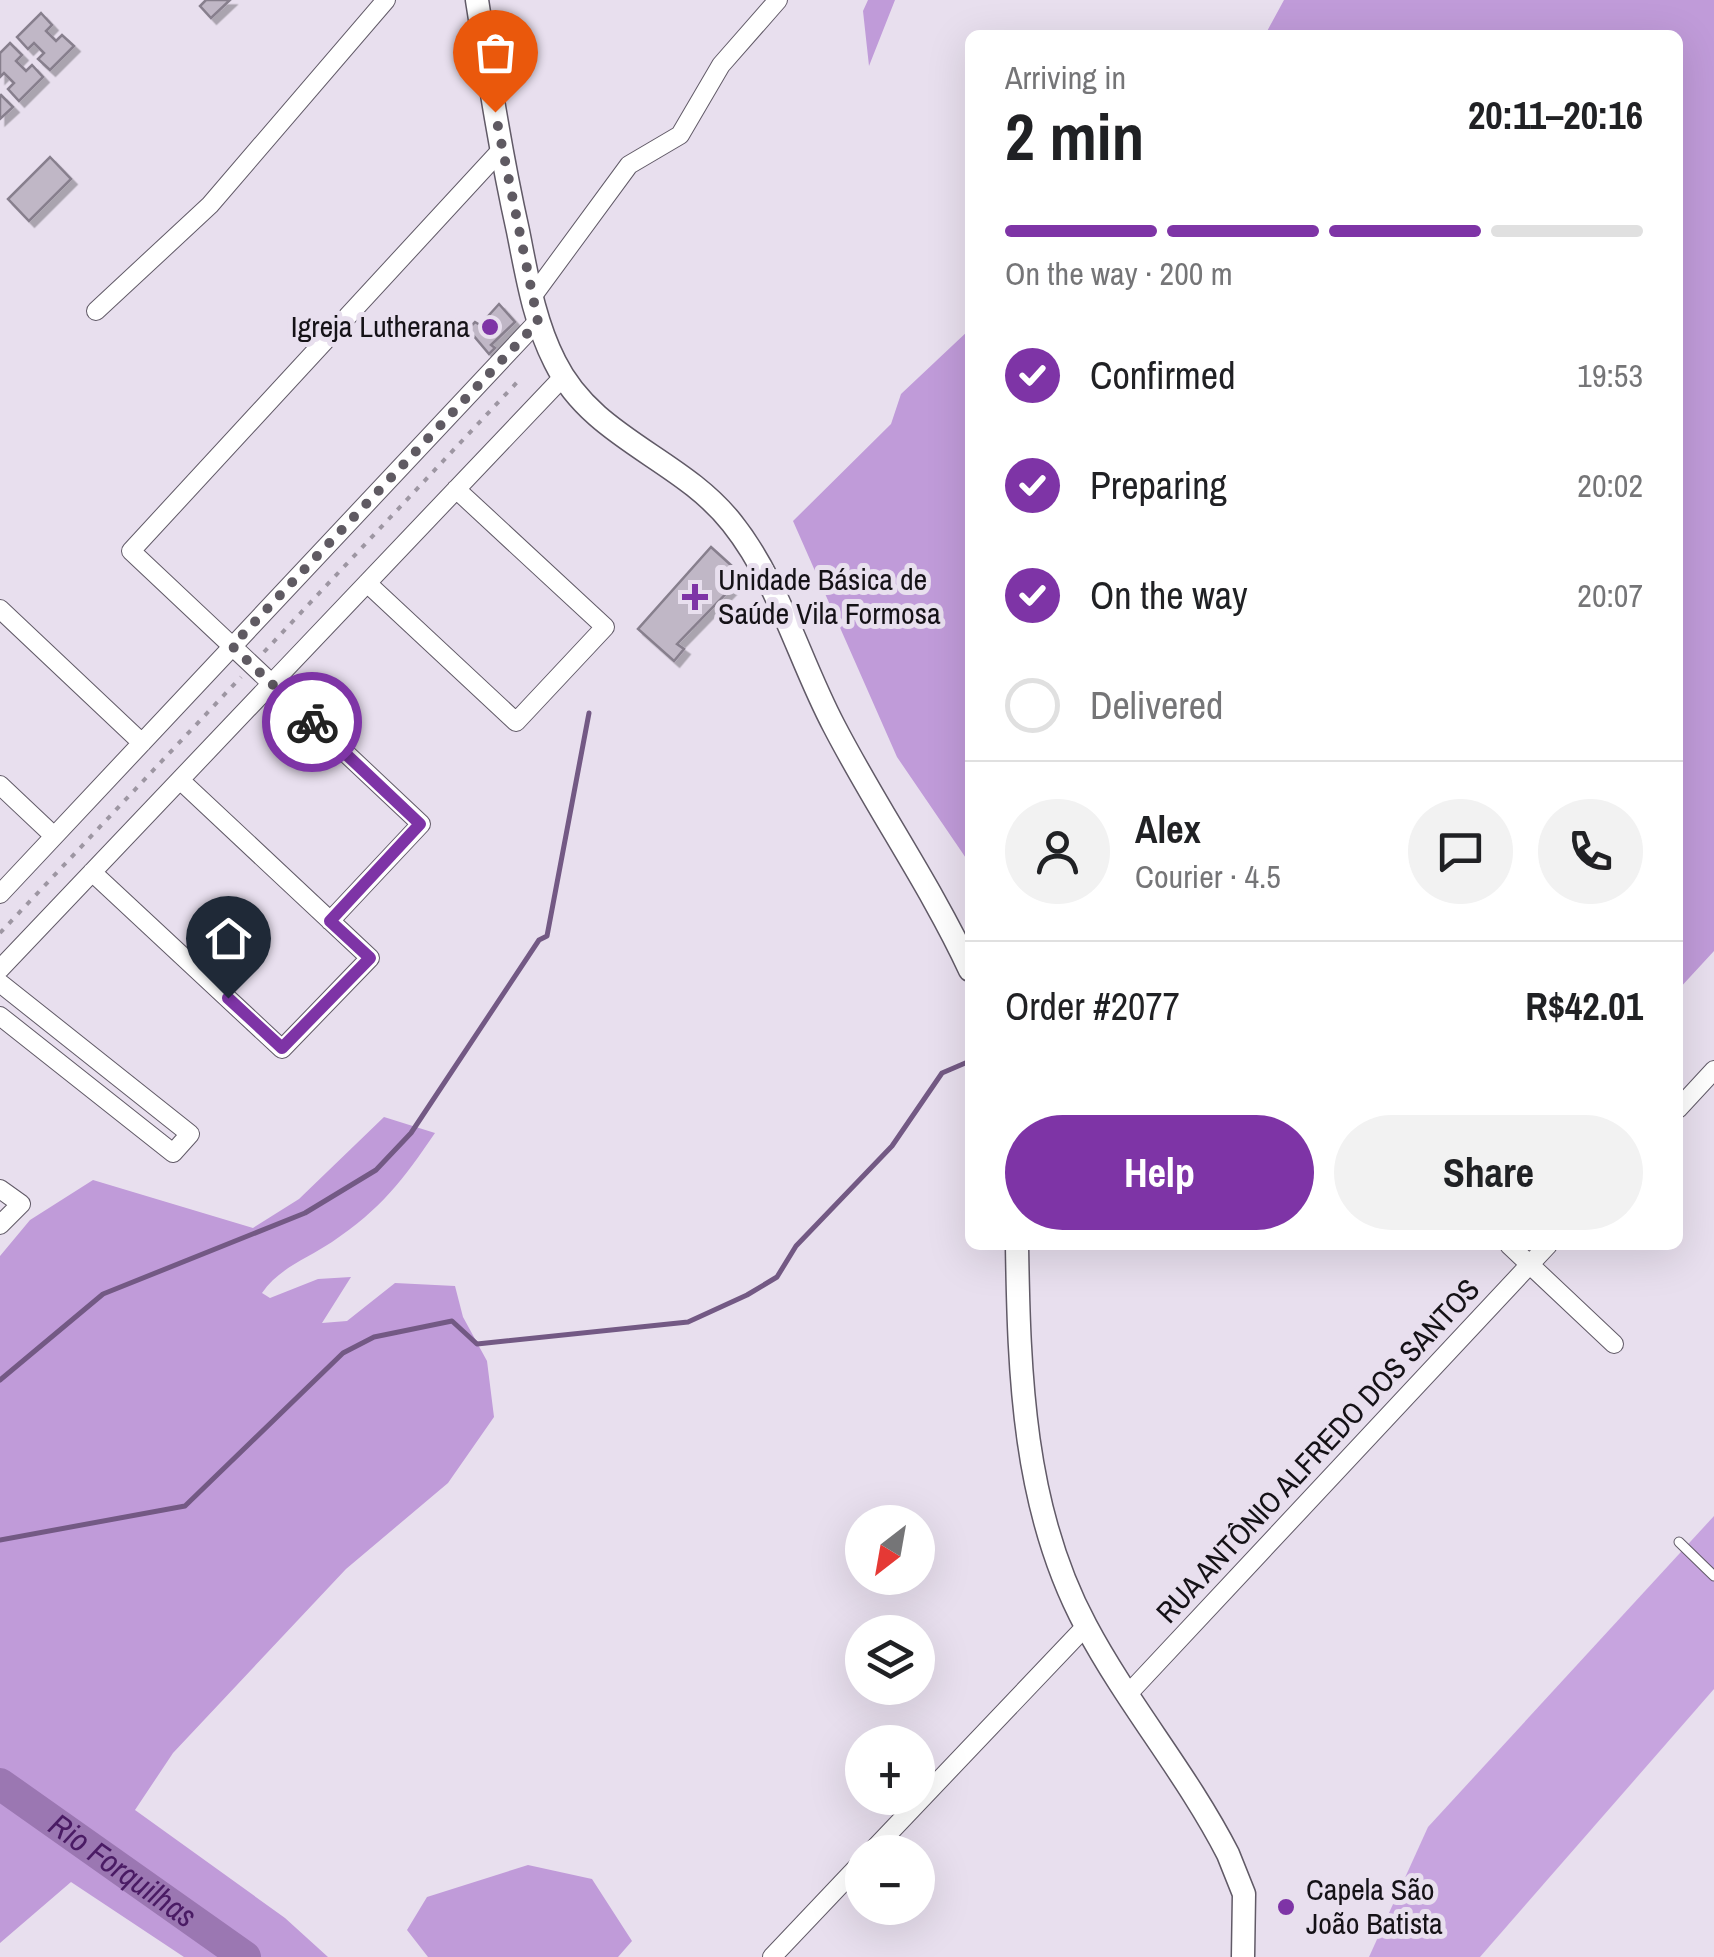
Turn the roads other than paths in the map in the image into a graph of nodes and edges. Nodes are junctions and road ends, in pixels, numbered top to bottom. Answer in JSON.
{"nodes":[{"id":1,"x":386,"y":0,"type":"edge"},
{"id":2,"x":477,"y":0,"type":"edge"},
{"id":3,"x":778,"y":0,"type":"edge"},
{"id":4,"x":500,"y":150,"type":"junction"},
{"id":5,"x":532,"y":297,"type":"junction"},
{"id":6,"x":96,"y":311,"type":"dead end"},
{"id":7,"x":538,"y":322,"type":"junction"},
{"id":8,"x":562,"y":376,"type":"junction"},
{"id":9,"x":456,"y":489,"type":"junction"},
{"id":10,"x":367,"y":583,"type":"junction"},
{"id":11,"x":0,"y":609,"type":"edge"},
{"id":12,"x":232,"y":646,"type":"junction"},
{"id":13,"x":271,"y":683,"type":"junction"},
{"id":14,"x":142,"y":743,"type":"junction"},
{"id":15,"x":180,"y":780,"type":"junction"},
{"id":16,"x":0,"y":785,"type":"edge"},
{"id":17,"x":54,"y":836,"type":"junction"},
{"id":18,"x":92,"y":872,"type":"junction"},
{"id":19,"x":0,"y":894,"type":"edge"},
{"id":20,"x":330,"y":921,"type":"junction"},
{"id":21,"x":965,"y":961,"type":"edge"},
{"id":22,"x":0,"y":969,"type":"edge"},
{"id":23,"x":0,"y":983,"type":"edge"},
{"id":24,"x":0,"y":1016,"type":"edge"},
{"id":25,"x":1714,"y":1070,"type":"edge"},
{"id":26,"x":1683,"y":1104,"type":"edge"},
{"id":27,"x":0,"y":1189,"type":"edge"},
{"id":28,"x":0,"y":1225,"type":"edge"},
{"id":29,"x":1017,"y":1250,"type":"edge"},
{"id":30,"x":1515,"y":1250,"type":"edge"},
{"id":31,"x":1543,"y":1250,"type":"edge"},
{"id":32,"x":1530,"y":1264,"type":"junction"},
{"id":33,"x":1614,"y":1344,"type":"dead end"},
{"id":34,"x":1679,"y":1542,"type":"dead end"},
{"id":35,"x":1714,"y":1576,"type":"edge"},
{"id":36,"x":1086,"y":1626,"type":"junction"},
{"id":37,"x":1128,"y":1694,"type":"junction"},
{"id":38,"x":887,"y":1835,"type":"edge"},
{"id":39,"x":845,"y":1880,"type":"edge"},
{"id":40,"x":772,"y":1957,"type":"edge"},
{"id":41,"x":1243,"y":1957,"type":"edge"}],
"edges":[{"from":1,"to":6,"type":"street"},
{"from":2,"to":4,"type":"main road"},
{"from":3,"to":5,"type":"street"},
{"from":4,"to":5,"type":"main road"},
{"from":4,"to":12,"type":"street"},
{"from":5,"to":7,"type":"main road"},
{"from":7,"to":8,"type":"main road"},
{"from":7,"to":12,"type":"street"},
{"from":8,"to":9,"type":"street"},
{"from":8,"to":21,"type":"main road"},
{"from":9,"to":10,"type":"street"},
{"from":9,"to":10,"type":"street"},
{"from":10,"to":13,"type":"street"},
{"from":11,"to":14,"type":"street"},
{"from":12,"to":13,"type":"street"},
{"from":12,"to":14,"type":"street"},
{"from":13,"to":15,"type":"street"},
{"from":13,"to":20,"type":"street"},
{"from":14,"to":17,"type":"street"},
{"from":15,"to":18,"type":"street"},
{"from":15,"to":20,"type":"street"},
{"from":16,"to":17,"type":"street"},
{"from":17,"to":19,"type":"street"},
{"from":18,"to":20,"type":"street"},
{"from":18,"to":22,"type":"street"},
{"from":23,"to":24,"type":"street"},
{"from":25,"to":26,"type":"street"},
{"from":27,"to":28,"type":"street"},
{"from":29,"to":36,"type":"main road"},
{"from":30,"to":32,"type":"street"},
{"from":31,"to":32,"type":"street","name":"RUA ANTÔNIO ALFREDO DOS SANTOS"},
{"from":32,"to":33,"type":"street"},
{"from":32,"to":37,"type":"street","name":"RUA ANTÔNIO ALFREDO DOS SANTOS"},
{"from":34,"to":35,"type":"lane"},
{"from":36,"to":37,"type":"main road"},
{"from":36,"to":38,"type":"street"},
{"from":37,"to":41,"type":"main road"},
{"from":39,"to":40,"type":"street"}]}
